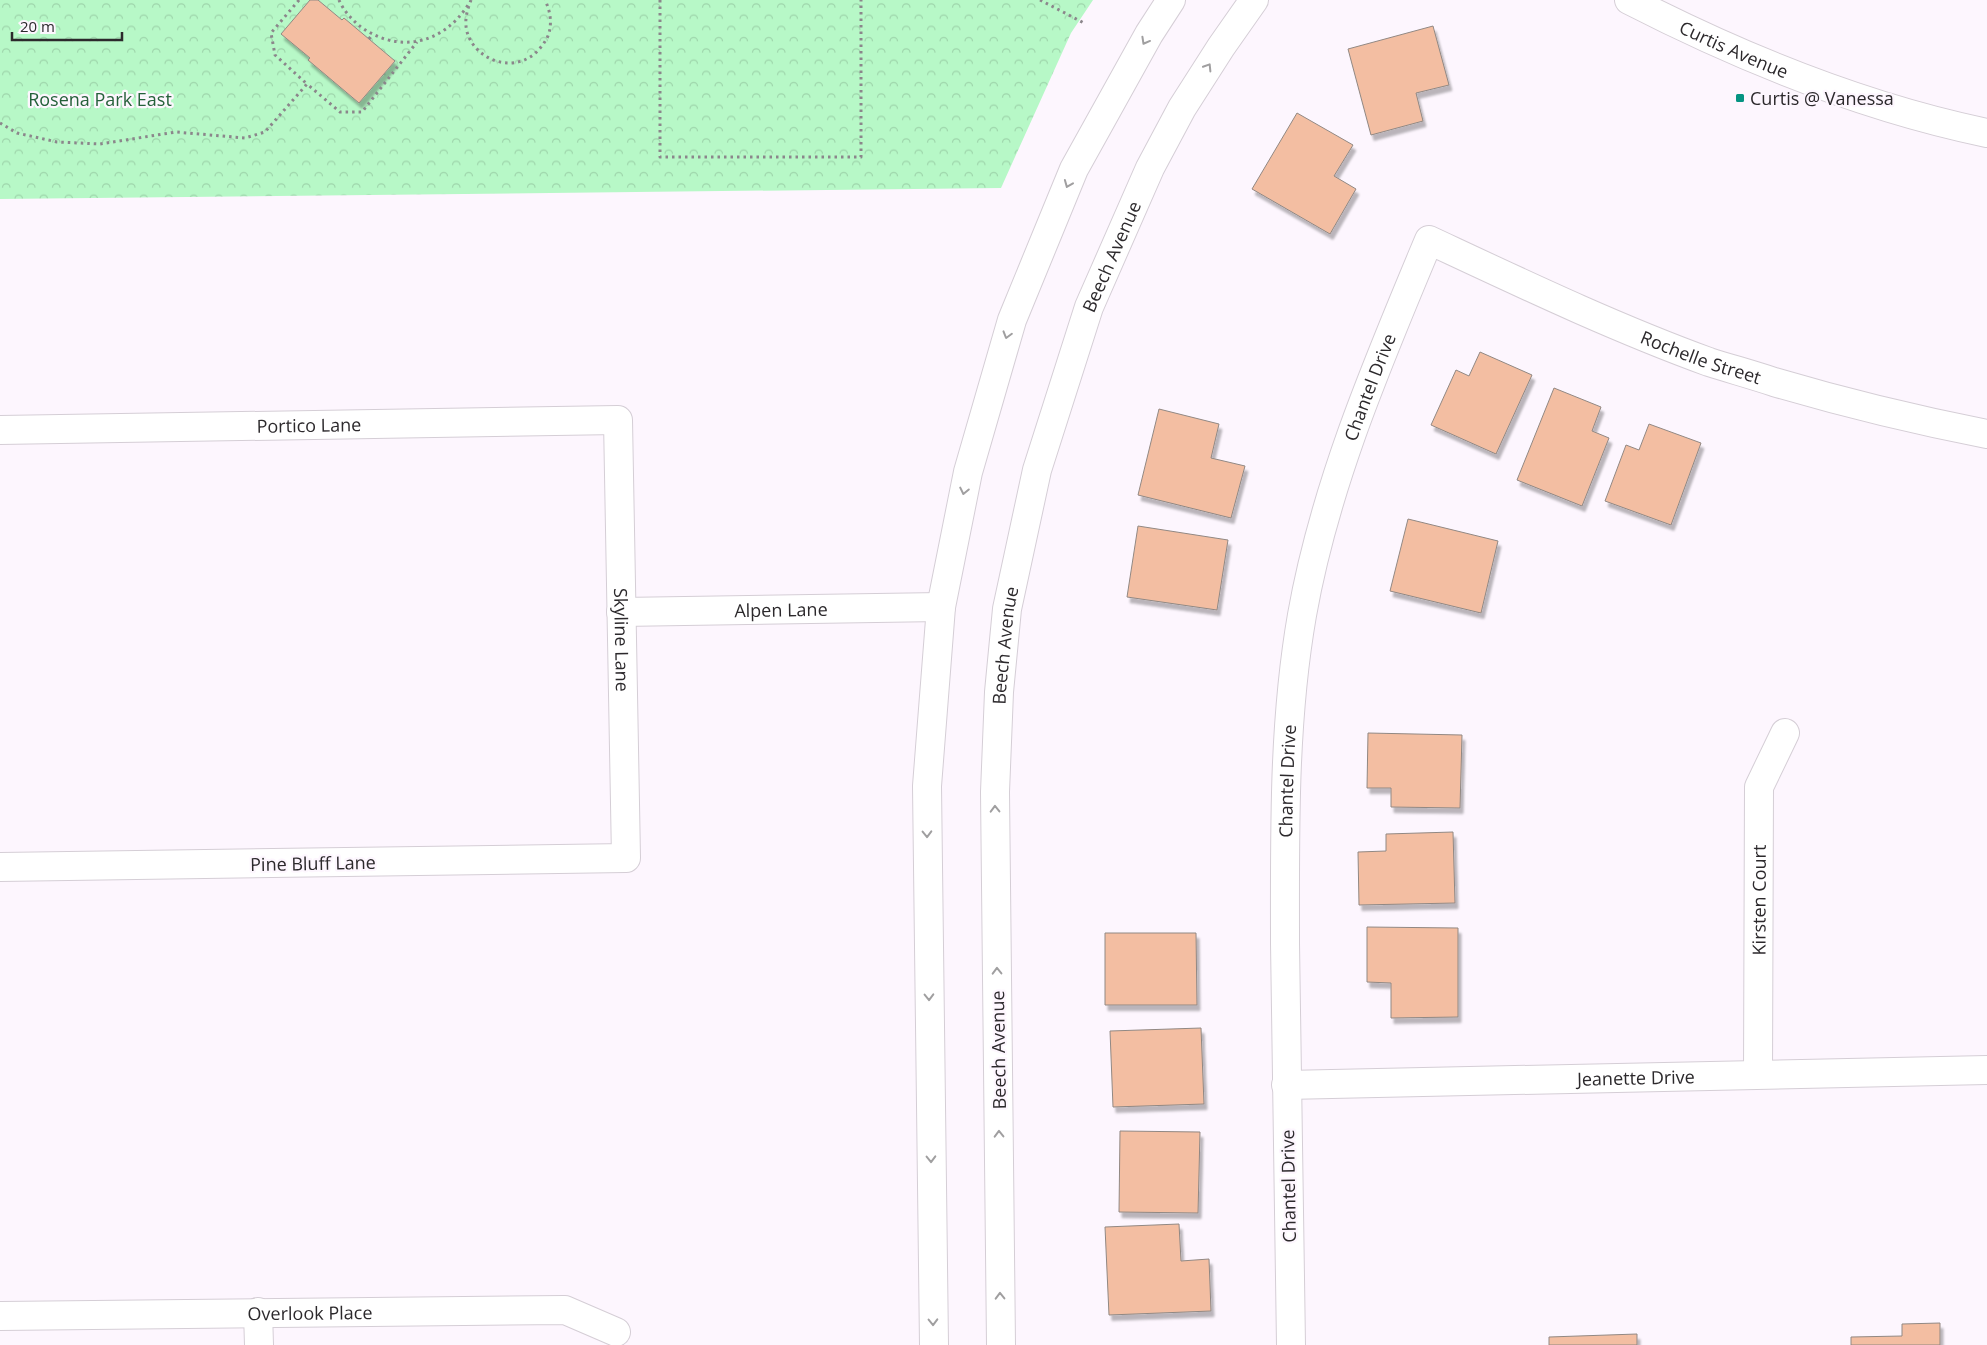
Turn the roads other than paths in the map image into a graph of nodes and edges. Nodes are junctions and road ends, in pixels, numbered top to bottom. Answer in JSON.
{"nodes":[{"id":1,"x":1171,"y":0,"type":"edge"},
{"id":2,"x":1254,"y":0,"type":"edge"},
{"id":3,"x":1629,"y":0,"type":"edge"},
{"id":4,"x":1987,"y":133,"type":"edge"},
{"id":5,"x":1428,"y":240,"type":"joint"},
{"id":6,"x":618,"y":420,"type":"joint"},
{"id":7,"x":0,"y":430,"type":"edge"},
{"id":8,"x":1987,"y":434,"type":"edge"},
{"id":9,"x":941,"y":607,"type":"junction"},
{"id":10,"x":621,"y":612,"type":"junction"},
{"id":11,"x":1785,"y":733,"type":"dead end"},
{"id":12,"x":626,"y":858,"type":"joint"},
{"id":13,"x":0,"y":867,"type":"edge"},
{"id":14,"x":1987,"y":1070,"type":"edge"},
{"id":15,"x":1758,"y":1074,"type":"junction"},
{"id":16,"x":1286,"y":1085,"type":"junction"},
{"id":17,"x":258,"y":1312,"type":"junction"},
{"id":18,"x":0,"y":1316,"type":"edge"},
{"id":19,"x":616,"y":1332,"type":"dead end"},
{"id":20,"x":259,"y":1345,"type":"edge"},
{"id":21,"x":934,"y":1345,"type":"edge"},
{"id":22,"x":1001,"y":1345,"type":"edge"},
{"id":23,"x":1290,"y":1345,"type":"edge"}],
"edges":[{"from":1,"to":9,"type":"street","one_way":true},
{"from":22,"to":2,"type":"street","name":"Beech Avenue","one_way":true},
{"from":3,"to":4,"type":"street","name":"Curtis Avenue"},
{"from":5,"to":8,"type":"street","name":"Rochelle Street"},
{"from":5,"to":16,"type":"street","name":"Chantel Drive"},
{"from":6,"to":7,"type":"street","name":"Portico Lane"},
{"from":6,"to":10,"type":"street","name":"Skyline Lane"},
{"from":9,"to":10,"type":"street","name":"Alpen Lane"},
{"from":9,"to":21,"type":"street","one_way":true},
{"from":10,"to":12,"type":"street","name":"Skyline Lane"},
{"from":11,"to":15,"type":"street","name":"Kirsten Court"},
{"from":12,"to":13,"type":"street","name":"Pine Bluff Lane"},
{"from":14,"to":15,"type":"street","name":"Jeanette Drive"},
{"from":15,"to":16,"type":"street","name":"Jeanette Drive"},
{"from":16,"to":23,"type":"street","name":"Chantel Drive"},
{"from":17,"to":18,"type":"street","name":"Overlook Place"},
{"from":17,"to":19,"type":"street","name":"Overlook Place"},
{"from":17,"to":20,"type":"street"}]}
